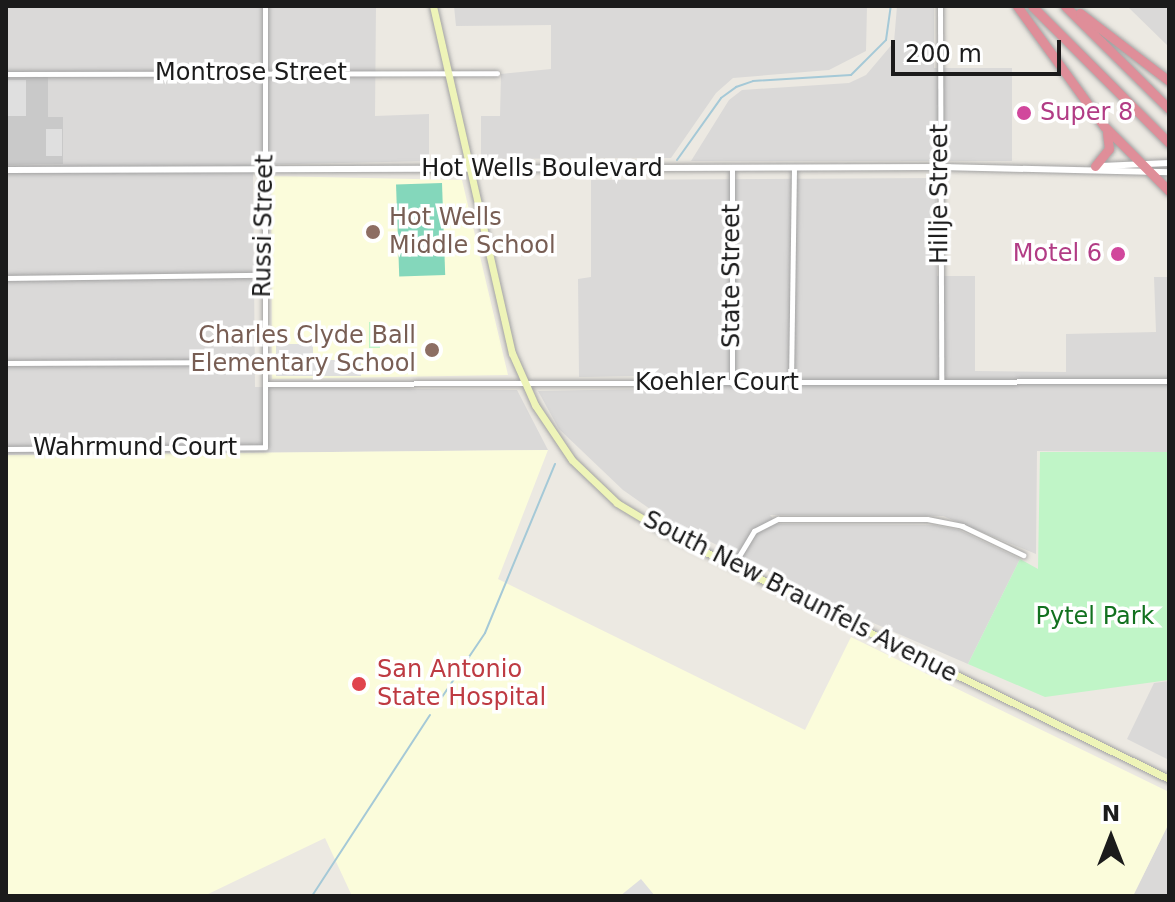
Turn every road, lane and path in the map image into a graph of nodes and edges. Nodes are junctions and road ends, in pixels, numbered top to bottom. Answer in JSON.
{"nodes":[{"id":1,"x":265,"y":6,"type":"edge"},
{"id":2,"x":433,"y":6,"type":"edge"},
{"id":3,"x":940,"y":6,"type":"edge"},
{"id":4,"x":1017,"y":6,"type":"edge"},
{"id":5,"x":1032,"y":6,"type":"edge"},
{"id":6,"x":1065,"y":6,"type":"edge"},
{"id":7,"x":1072,"y":6,"type":"edge"},
{"id":8,"x":265,"y":73,"type":"junction"},
{"id":9,"x":448,"y":73,"type":"junction"},
{"id":10,"x":497,"y":73,"type":"dead end"},
{"id":11,"x":6,"y":74,"type":"edge"},
{"id":12,"x":1169,"y":81,"type":"edge"},
{"id":13,"x":1169,"y":109,"type":"edge"},
{"id":14,"x":1104,"y":126,"type":"junction"},
{"id":15,"x":1169,"y":143,"type":"edge"},
{"id":16,"x":1139,"y":162,"type":"junction"},
{"id":17,"x":1169,"y":163,"type":"edge"},
{"id":18,"x":1095,"y":166,"type":"junction"},
{"id":19,"x":940,"y":167,"type":"junction"},
{"id":20,"x":794,"y":168,"type":"junction"},
{"id":21,"x":1078,"y":168,"type":"junction"},
{"id":22,"x":263,"y":169,"type":"junction"},
{"id":23,"x":469,"y":169,"type":"junction"},
{"id":24,"x":732,"y":169,"type":"junction"},
{"id":25,"x":6,"y":170,"type":"edge"},
{"id":26,"x":1148,"y":172,"type":"junction"},
{"id":27,"x":1169,"y":172,"type":"edge"},
{"id":28,"x":1169,"y":191,"type":"edge"},
{"id":29,"x":262,"y":275,"type":"junction"},
{"id":30,"x":6,"y":278,"type":"edge"},
{"id":31,"x":264,"y":362,"type":"junction"},
{"id":32,"x":6,"y":363,"type":"edge"},
{"id":33,"x":1169,"y":381,"type":"edge"},
{"id":34,"x":941,"y":382,"type":"junction"},
{"id":35,"x":732,"y":383,"type":"junction"},
{"id":36,"x":791,"y":383,"type":"junction"},
{"id":37,"x":265,"y":384,"type":"junction"},
{"id":38,"x":525,"y":384,"type":"junction"},
{"id":39,"x":265,"y":447,"type":"joint"},
{"id":40,"x":6,"y":449,"type":"edge"},
{"id":41,"x":1023,"y":555,"type":"dead end"},
{"id":42,"x":733,"y":567,"type":"junction"},
{"id":43,"x":1169,"y":779,"type":"edge"}],
"edges":[{"from":1,"to":8,"type":"street","name":"Russi Street"},
{"from":2,"to":9,"type":"main road","name":"South New Braunfels Avenue"},
{"from":3,"to":19,"type":"street","name":"Hillje Street"},
{"from":4,"to":14,"type":"highway"},
{"from":5,"to":15,"type":"highway"},
{"from":6,"to":13,"type":"highway"},
{"from":7,"to":12,"type":"highway"},
{"from":8,"to":9,"type":"street","name":"Montrose Street"},
{"from":8,"to":11,"type":"street","name":"Montrose Street"},
{"from":8,"to":22,"type":"street","name":"Russi Street"},
{"from":9,"to":10,"type":"street","name":"Montrose Street"},
{"from":9,"to":23,"type":"main road","name":"South New Braunfels Avenue"},
{"from":14,"to":16,"type":"highway"},
{"from":14,"to":18,"type":"highway"},
{"from":16,"to":17,"type":"street","name":"Hot Wells Boulevard"},
{"from":16,"to":18,"type":"street","name":"Hot Wells Boulevard"},
{"from":16,"to":26,"type":"highway"},
{"from":18,"to":21,"type":"street","name":"Hot Wells Boulevard"},
{"from":19,"to":20,"type":"street","name":"Hot Wells Boulevard"},
{"from":19,"to":21,"type":"street","name":"Hot Wells Boulevard"},
{"from":19,"to":34,"type":"street","name":"Hillje Street"},
{"from":20,"to":24,"type":"street","name":"Hot Wells Boulevard"},
{"from":20,"to":36,"type":"street"},
{"from":21,"to":26,"type":"street","name":"Hot Wells Boulevard"},
{"from":22,"to":23,"type":"street","name":"Hot Wells Boulevard"},
{"from":22,"to":25,"type":"street","name":"Hot Wells Boulevard"},
{"from":22,"to":29,"type":"street","name":"Russi Street"},
{"from":23,"to":24,"type":"street","name":"Hot Wells Boulevard"},
{"from":23,"to":38,"type":"main road","name":"South New Braunfels Avenue"},
{"from":24,"to":35,"type":"street","name":"State Street"},
{"from":26,"to":27,"type":"street","name":"Hot Wells Boulevard"},
{"from":26,"to":28,"type":"highway"},
{"from":29,"to":30,"type":"street"},
{"from":29,"to":31,"type":"street","name":"Russi Street"},
{"from":31,"to":32,"type":"street"},
{"from":31,"to":37,"type":"street","name":"Russi Street"},
{"from":33,"to":34,"type":"street","name":"Koehler Court"},
{"from":34,"to":36,"type":"street","name":"Koehler Court"},
{"from":35,"to":36,"type":"street","name":"Koehler Court"},
{"from":35,"to":38,"type":"street","name":"Koehler Court"},
{"from":37,"to":38,"type":"street","name":"Koehler Court"},
{"from":37,"to":39,"type":"street","name":"Russi Street"},
{"from":38,"to":42,"type":"main road","name":"South New Braunfels Avenue"},
{"from":39,"to":40,"type":"street","name":"Wahrmund Court"},
{"from":41,"to":42,"type":"street"},
{"from":42,"to":43,"type":"main road","name":"South New Braunfels Avenue"}]}
